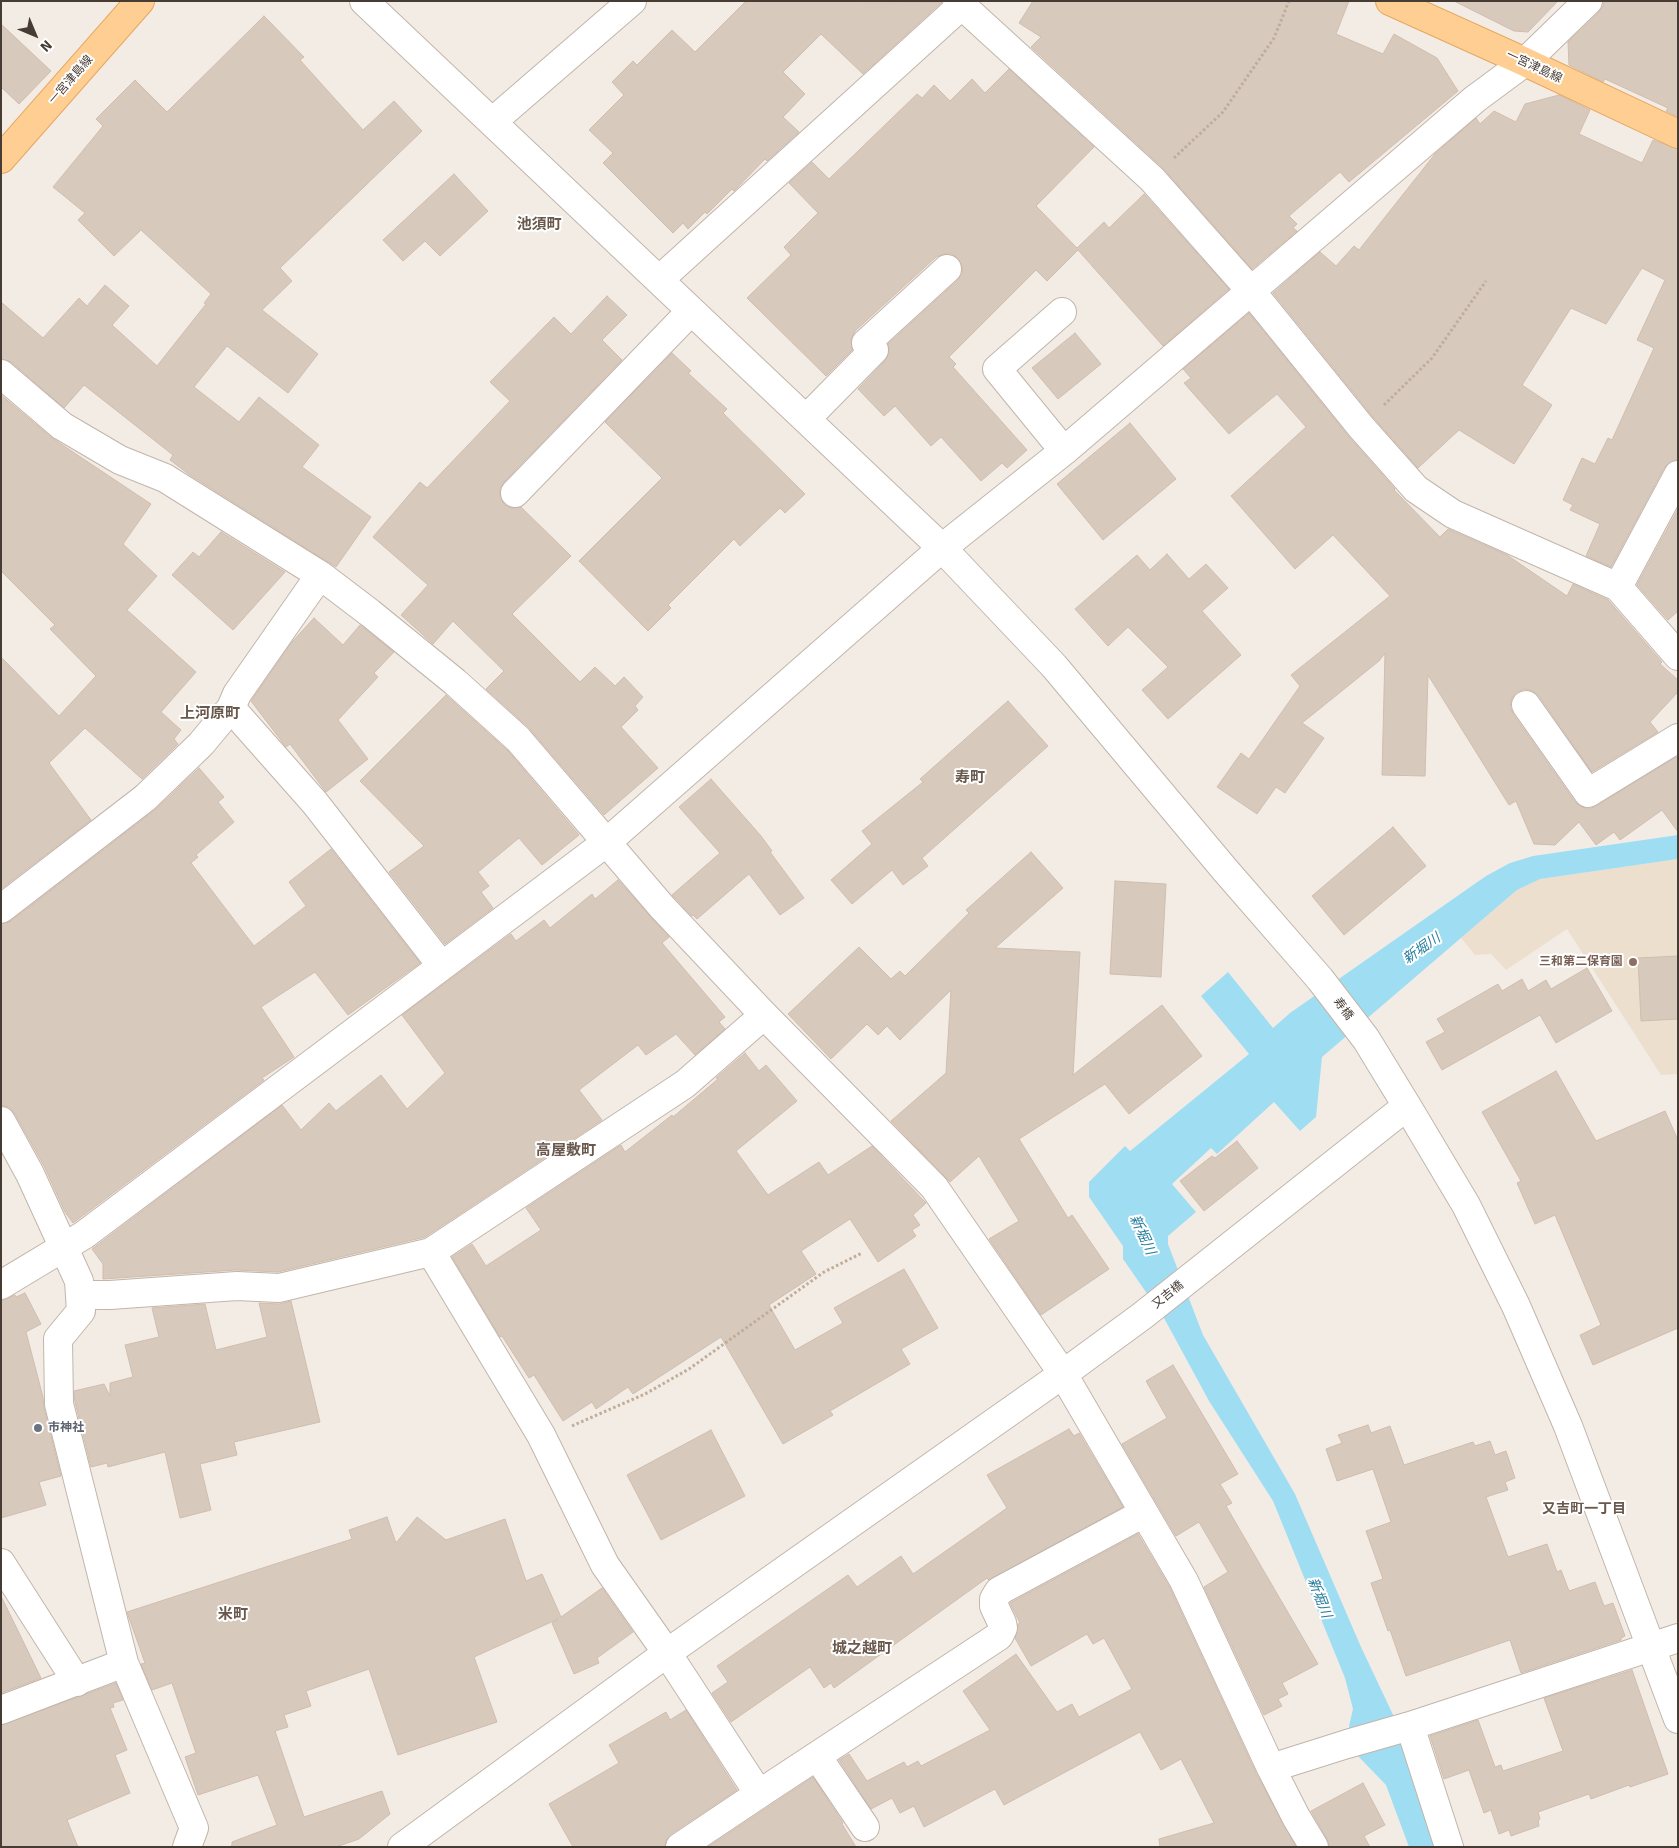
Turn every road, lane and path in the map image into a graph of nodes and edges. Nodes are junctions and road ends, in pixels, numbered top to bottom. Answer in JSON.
{"nodes":[{"id":1,"x":140,"y":1,"type":"edge"},
{"id":2,"x":364,"y":1,"type":"edge"},
{"id":3,"x":632,"y":1,"type":"edge"},
{"id":4,"x":1289,"y":1,"type":"edge"},
{"id":5,"x":1390,"y":1,"type":"edge"},
{"id":6,"x":1588,"y":1,"type":"edge"},
{"id":7,"x":959,"y":4,"type":"edge"},
{"id":8,"x":1525,"y":62,"type":"junction"},
{"id":9,"x":492,"y":122,"type":"junction"},
{"id":10,"x":1678,"y":134,"type":"edge"},
{"id":11,"x":1,"y":159,"type":"edge"},
{"id":12,"x":1152,"y":179,"type":"junction"},
{"id":13,"x":947,"y":269,"type":"dead end"},
{"id":14,"x":659,"y":280,"type":"junction"},
{"id":15,"x":1486,"y":281,"type":"dead end"},
{"id":16,"x":1250,"y":290,"type":"junction"},
{"id":17,"x":691,"y":311,"type":"junction"},
{"id":18,"x":1062,"y":312,"type":"dead end"},
{"id":19,"x":1,"y":374,"type":"edge"},
{"id":20,"x":806,"y":419,"type":"junction"},
{"id":21,"x":1361,"y":427,"type":"junction"},
{"id":22,"x":1064,"y":451,"type":"junction"},
{"id":23,"x":1678,"y":475,"type":"edge"},
{"id":24,"x":515,"y":493,"type":"dead end"},
{"id":25,"x":942,"y":548,"type":"junction"},
{"id":26,"x":320,"y":575,"type":"junction"},
{"id":27,"x":1618,"y":587,"type":"junction"},
{"id":28,"x":1678,"y":656,"type":"edge"},
{"id":29,"x":1526,"y":705,"type":"dead end"},
{"id":30,"x":231,"y":708,"type":"junction"},
{"id":31,"x":1678,"y":738,"type":"edge"},
{"id":32,"x":607,"y":842,"type":"junction"},
{"id":33,"x":1,"y":909,"type":"edge"},
{"id":34,"x":442,"y":966,"type":"junction"},
{"id":35,"x":764,"y":1015,"type":"junction"},
{"id":36,"x":1407,"y":1106,"type":"junction"},
{"id":37,"x":1,"y":1121,"type":"edge"},
{"id":38,"x":64,"y":1248,"type":"junction"},
{"id":39,"x":431,"y":1252,"type":"junction"},
{"id":40,"x":862,"y":1253,"type":"dead end"},
{"id":41,"x":1,"y":1285,"type":"edge"},
{"id":42,"x":80,"y":1295,"type":"junction"},
{"id":43,"x":1063,"y":1374,"type":"junction"},
{"id":44,"x":541,"y":1435,"type":"junction"},
{"id":45,"x":1144,"y":1513,"type":"junction"},
{"id":46,"x":1,"y":1563,"type":"edge"},
{"id":47,"x":1678,"y":1638,"type":"edge"},
{"id":48,"x":1651,"y":1646,"type":"junction"},
{"id":49,"x":667,"y":1653,"type":"junction"},
{"id":50,"x":124,"y":1664,"type":"junction"},
{"id":51,"x":77,"y":1682,"type":"junction"},
{"id":52,"x":1,"y":1710,"type":"edge"},
{"id":53,"x":1678,"y":1719,"type":"edge"},
{"id":54,"x":1410,"y":1726,"type":"junction"},
{"id":55,"x":817,"y":1756,"type":"junction"},
{"id":56,"x":1271,"y":1768,"type":"junction"},
{"id":57,"x":759,"y":1794,"type":"junction"},
{"id":58,"x":865,"y":1827,"type":"dead end"},
{"id":59,"x":187,"y":1847,"type":"edge"},
{"id":60,"x":402,"y":1847,"type":"edge"},
{"id":61,"x":680,"y":1847,"type":"edge"},
{"id":62,"x":1314,"y":1847,"type":"edge"},
{"id":63,"x":1449,"y":1847,"type":"edge"}],
"edges":[{"from":1,"to":11,"type":"main road","name":"一宮津島線"},
{"from":2,"to":9,"type":"street","name":"寿橋"},
{"from":3,"to":9,"type":"street"},
{"from":4,"to":12,"type":"path"},
{"from":5,"to":8,"type":"main road","name":"一宮津島線"},
{"from":6,"to":8,"type":"street"},
{"from":7,"to":12,"type":"street"},
{"from":7,"to":14,"type":"street"},
{"from":8,"to":10,"type":"main road","name":"一宮津島線"},
{"from":8,"to":16,"type":"street"},
{"from":9,"to":14,"type":"street","name":"寿橋"},
{"from":12,"to":16,"type":"street"},
{"from":13,"to":20,"type":"street"},
{"from":14,"to":17,"type":"street","name":"寿橋"},
{"from":15,"to":21,"type":"path"},
{"from":16,"to":21,"type":"street"},
{"from":16,"to":22,"type":"street"},
{"from":17,"to":20,"type":"street","name":"寿橋"},
{"from":17,"to":24,"type":"street"},
{"from":18,"to":22,"type":"street"},
{"from":19,"to":26,"type":"street"},
{"from":20,"to":25,"type":"street","name":"寿橋"},
{"from":21,"to":27,"type":"street"},
{"from":22,"to":25,"type":"street"},
{"from":23,"to":27,"type":"street"},
{"from":25,"to":32,"type":"street"},
{"from":25,"to":36,"type":"street","name":"寿橋"},
{"from":26,"to":30,"type":"street"},
{"from":26,"to":32,"type":"street"},
{"from":27,"to":28,"type":"street"},
{"from":29,"to":31,"type":"street"},
{"from":30,"to":33,"type":"street"},
{"from":30,"to":34,"type":"street"},
{"from":32,"to":34,"type":"street"},
{"from":32,"to":35,"type":"street"},
{"from":34,"to":38,"type":"street"},
{"from":35,"to":39,"type":"street"},
{"from":35,"to":43,"type":"street"},
{"from":36,"to":43,"type":"street","name":"又吉橋"},
{"from":36,"to":48,"type":"street","name":"寿橋"},
{"from":37,"to":38,"type":"street"},
{"from":38,"to":41,"type":"street"},
{"from":38,"to":42,"type":"street"},
{"from":39,"to":42,"type":"street"},
{"from":39,"to":44,"type":"street"},
{"from":40,"to":44,"type":"path"},
{"from":42,"to":50,"type":"street"},
{"from":43,"to":45,"type":"street"},
{"from":43,"to":49,"type":"street","name":"又吉橋"},
{"from":44,"to":49,"type":"street"},
{"from":45,"to":55,"type":"street"},
{"from":45,"to":56,"type":"street"},
{"from":46,"to":51,"type":"street"},
{"from":47,"to":48,"type":"street"},
{"from":48,"to":53,"type":"street","name":"寿橋"},
{"from":48,"to":54,"type":"street"},
{"from":49,"to":57,"type":"street"},
{"from":49,"to":60,"type":"street","name":"又吉橋"},
{"from":50,"to":51,"type":"street"},
{"from":50,"to":59,"type":"street"},
{"from":51,"to":52,"type":"street"},
{"from":54,"to":56,"type":"street"},
{"from":54,"to":63,"type":"street"},
{"from":55,"to":57,"type":"street"},
{"from":55,"to":58,"type":"street"},
{"from":56,"to":62,"type":"street"},
{"from":57,"to":61,"type":"street"}]}
